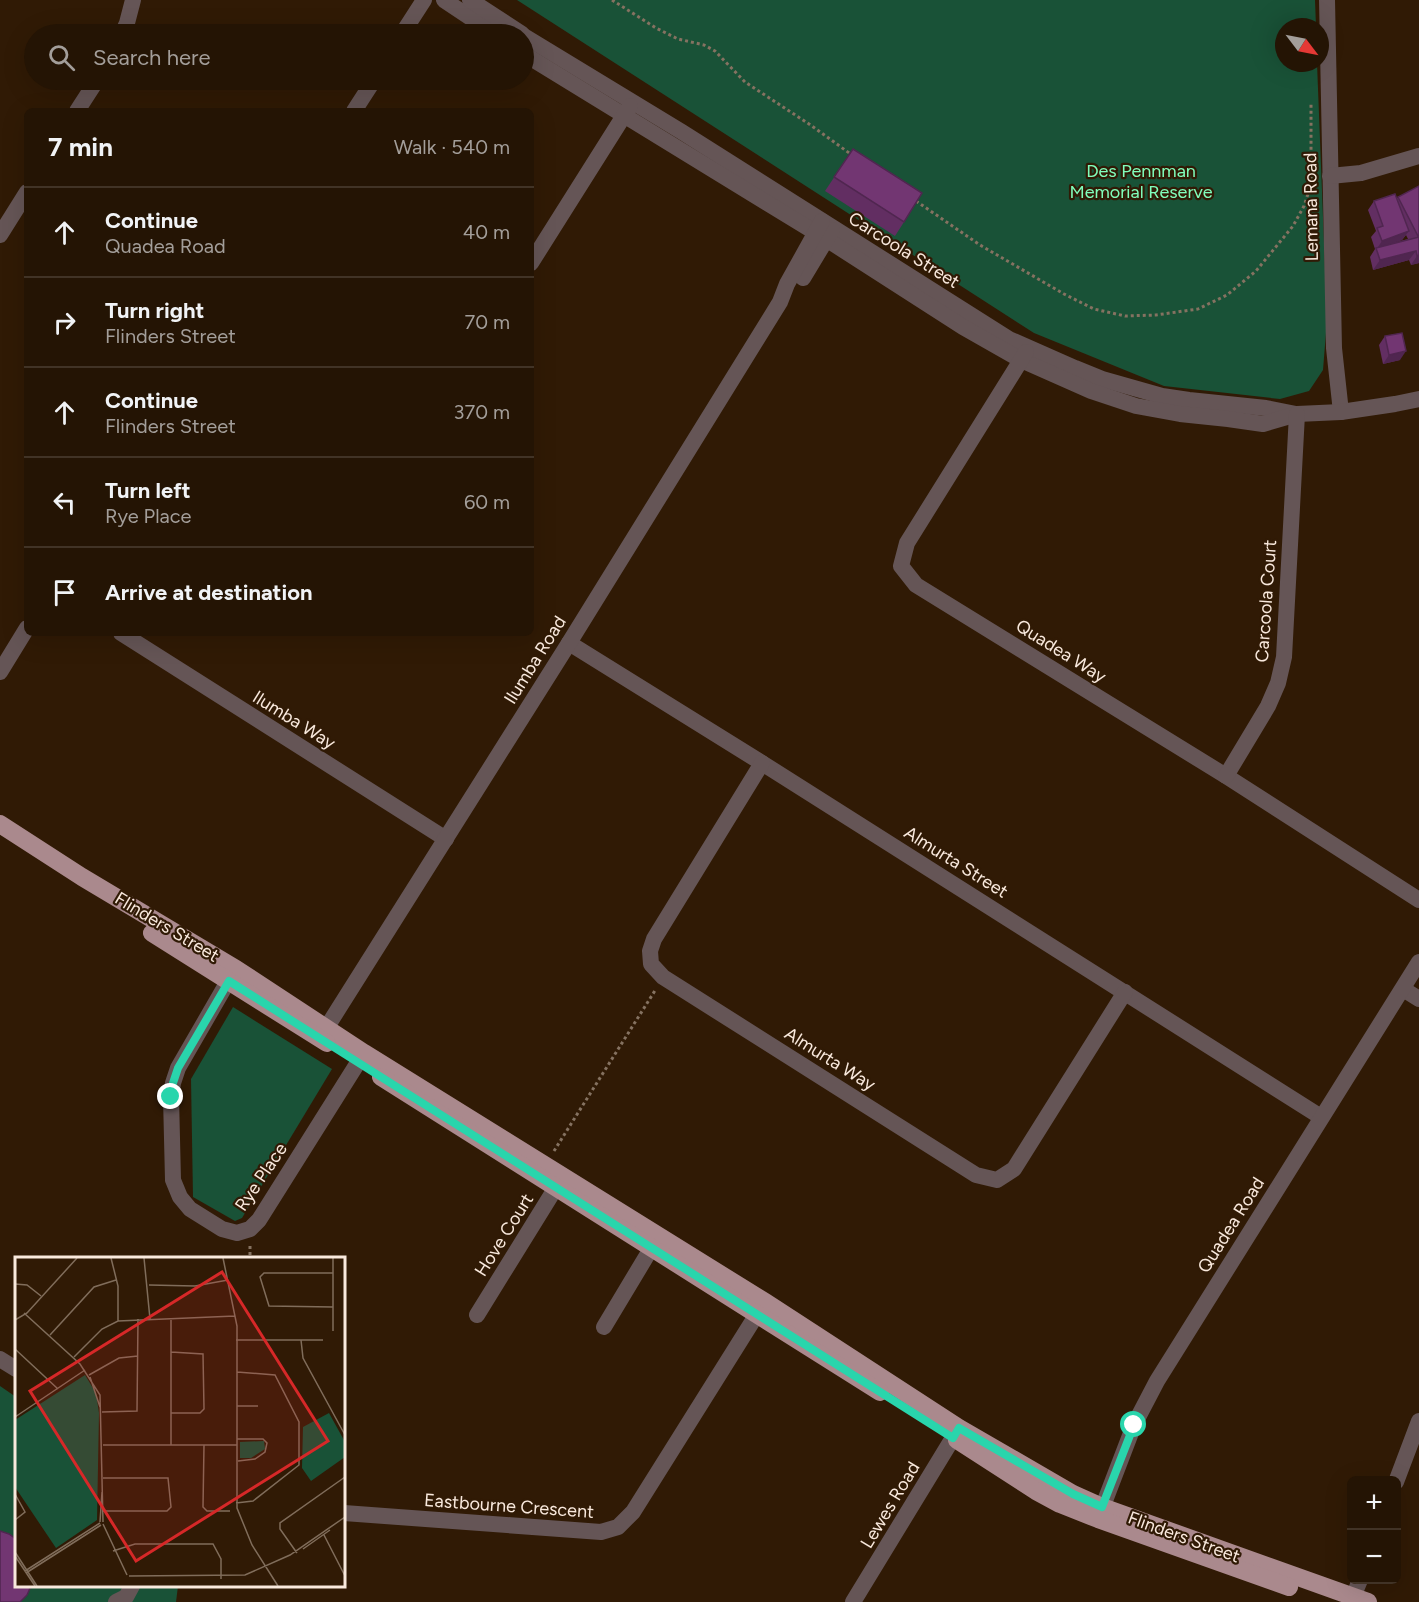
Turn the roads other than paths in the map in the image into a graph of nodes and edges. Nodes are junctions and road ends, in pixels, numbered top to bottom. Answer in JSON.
{"nodes":[{"id":1,"x":133,"y":0,"type":"edge"},
{"id":2,"x":424,"y":0,"type":"edge"},
{"id":3,"x":444,"y":0,"type":"edge"},
{"id":4,"x":470,"y":0,"type":"edge"},
{"id":5,"x":1327,"y":0,"type":"edge"},
{"id":6,"x":127,"y":24,"type":"edge"},
{"id":7,"x":408,"y":24,"type":"edge"},
{"id":8,"x":480,"y":24,"type":"edge"},
{"id":9,"x":500,"y":24,"type":"edge"},
{"id":10,"x":534,"y":49,"type":"edge"},
{"id":11,"x":91,"y":90,"type":"edge"},
{"id":12,"x":368,"y":90,"type":"edge"},
{"id":13,"x":79,"y":108,"type":"edge"},
{"id":14,"x":356,"y":108,"type":"edge"},
{"id":15,"x":628,"y":109,"type":"junction"},
{"id":16,"x":1419,"y":156,"type":"edge"},
{"id":17,"x":1330,"y":176,"type":"junction"},
{"id":18,"x":24,"y":197,"type":"edge"},
{"id":19,"x":824,"y":230,"type":"junction"},
{"id":20,"x":0,"y":235,"type":"edge"},
{"id":21,"x":534,"y":258,"type":"edge"},
{"id":22,"x":1025,"y":354,"type":"junction"},
{"id":23,"x":1419,"y":399,"type":"edge"},
{"id":24,"x":1341,"y":412,"type":"junction"},
{"id":25,"x":1297,"y":414,"type":"junction"},
{"id":26,"x":24,"y":633,"type":"edge"},
{"id":27,"x":126,"y":636,"type":"edge"},
{"id":28,"x":569,"y":643,"type":"junction"},
{"id":29,"x":0,"y":672,"type":"edge"},
{"id":30,"x":762,"y":763,"type":"junction"},
{"id":31,"x":1226,"y":776,"type":"junction"},
{"id":32,"x":0,"y":824,"type":"edge"},
{"id":33,"x":0,"y":839,"type":"edge"},
{"id":34,"x":446,"y":839,"type":"junction"},
{"id":35,"x":1419,"y":900,"type":"edge"},
{"id":36,"x":1419,"y":962,"type":"edge"},
{"id":37,"x":232,"y":975,"type":"junction"},
{"id":38,"x":1403,"y":989,"type":"junction"},
{"id":39,"x":1125,"y":992,"type":"junction"},
{"id":40,"x":1419,"y":999,"type":"edge"},
{"id":41,"x":323,"y":1033,"type":"junction"},
{"id":42,"x":361,"y":1058,"type":"junction"},
{"id":43,"x":1322,"y":1117,"type":"junction"},
{"id":44,"x":560,"y":1181,"type":"junction"},
{"id":45,"x":652,"y":1247,"type":"junction"},
{"id":46,"x":761,"y":1308,"type":"junction"},
{"id":47,"x":477,"y":1315,"type":"dead end"},
{"id":48,"x":605,"y":1319,"type":"dead end"},
{"id":49,"x":0,"y":1359,"type":"edge"},
{"id":50,"x":15,"y":1368,"type":"edge"},
{"id":51,"x":1419,"y":1421,"type":"edge"},
{"id":52,"x":956,"y":1433,"type":"junction"},
{"id":53,"x":1398,"y":1476,"type":"edge"},
{"id":54,"x":345,"y":1513,"type":"edge"},
{"id":55,"x":1100,"y":1513,"type":"junction"},
{"id":56,"x":1359,"y":1584,"type":"edge"},
{"id":57,"x":131,"y":1587,"type":"edge"},
{"id":58,"x":1353,"y":1601,"type":"edge"},
{"id":59,"x":116,"y":1602,"type":"edge"},
{"id":60,"x":853,"y":1602,"type":"edge"}],
"edges":[{"from":1,"to":6,"type":"street"},
{"from":2,"to":7,"type":"street"},
{"from":3,"to":8,"type":"street"},
{"from":4,"to":9,"type":"street","name":"Carcoola Street"},
{"from":5,"to":17,"type":"street","name":"Lemana Road"},
{"from":10,"to":15,"type":"street","name":"Carcoola Street"},
{"from":11,"to":13,"type":"street"},
{"from":12,"to":14,"type":"street"},
{"from":15,"to":19,"type":"street","name":"Carcoola Street"},
{"from":15,"to":21,"type":"street"},
{"from":16,"to":17,"type":"street"},
{"from":17,"to":24,"type":"street","name":"Lemana Road"},
{"from":18,"to":20,"type":"street"},
{"from":19,"to":22,"type":"street","name":"Carcoola Street"},
{"from":19,"to":28,"type":"street","name":"Ilumba Road"},
{"from":22,"to":25,"type":"street","name":"Carcoola Street"},
{"from":22,"to":31,"type":"street","name":"Quadea Way"},
{"from":23,"to":24,"type":"street","name":"Carcoola Street"},
{"from":24,"to":25,"type":"street","name":"Carcoola Street"},
{"from":25,"to":31,"type":"street","name":"Carcoola Court"},
{"from":26,"to":29,"type":"street"},
{"from":27,"to":34,"type":"street","name":"Ilumba Way"},
{"from":28,"to":30,"type":"street","name":"Almurta Street"},
{"from":28,"to":34,"type":"street","name":"Ilumba Road"},
{"from":30,"to":39,"type":"street","name":"Almurta Street"},
{"from":30,"to":39,"type":"street","name":"Almurta Way"},
{"from":31,"to":35,"type":"street","name":"Quadea Way"},
{"from":32,"to":37,"type":"main road","name":"Flinders Street"},
{"from":33,"to":37,"type":"main road","name":"Flinders Street"},
{"from":34,"to":41,"type":"street","name":"Ilumba Road"},
{"from":36,"to":38,"type":"street","name":"Quadea Road"},
{"from":37,"to":41,"type":"main road","name":"Flinders Street"},
{"from":37,"to":42,"type":"street","name":"Rye Place"},
{"from":38,"to":40,"type":"street"},
{"from":38,"to":43,"type":"street","name":"Quadea Road"},
{"from":39,"to":43,"type":"street","name":"Almurta Street"},
{"from":41,"to":42,"type":"main road","name":"Flinders Street"},
{"from":42,"to":44,"type":"main road","name":"Flinders Street"},
{"from":43,"to":55,"type":"street","name":"Quadea Road"},
{"from":44,"to":45,"type":"main road","name":"Flinders Street"},
{"from":44,"to":46,"type":"main road","name":"Flinders Street"},
{"from":44,"to":47,"type":"street","name":"Hove Court"},
{"from":45,"to":46,"type":"main road","name":"Flinders Street"},
{"from":45,"to":48,"type":"street"},
{"from":46,"to":52,"type":"main road","name":"Flinders Street"},
{"from":46,"to":54,"type":"street","name":"Eastbourne Crescent"},
{"from":49,"to":50,"type":"street"},
{"from":51,"to":53,"type":"street"},
{"from":52,"to":55,"type":"main road","name":"Flinders Street"},
{"from":52,"to":60,"type":"street","name":"Lewes Road"},
{"from":55,"to":58,"type":"main road","name":"Flinders Street"},
{"from":56,"to":58,"type":"street"},
{"from":57,"to":59,"type":"street"}]}
